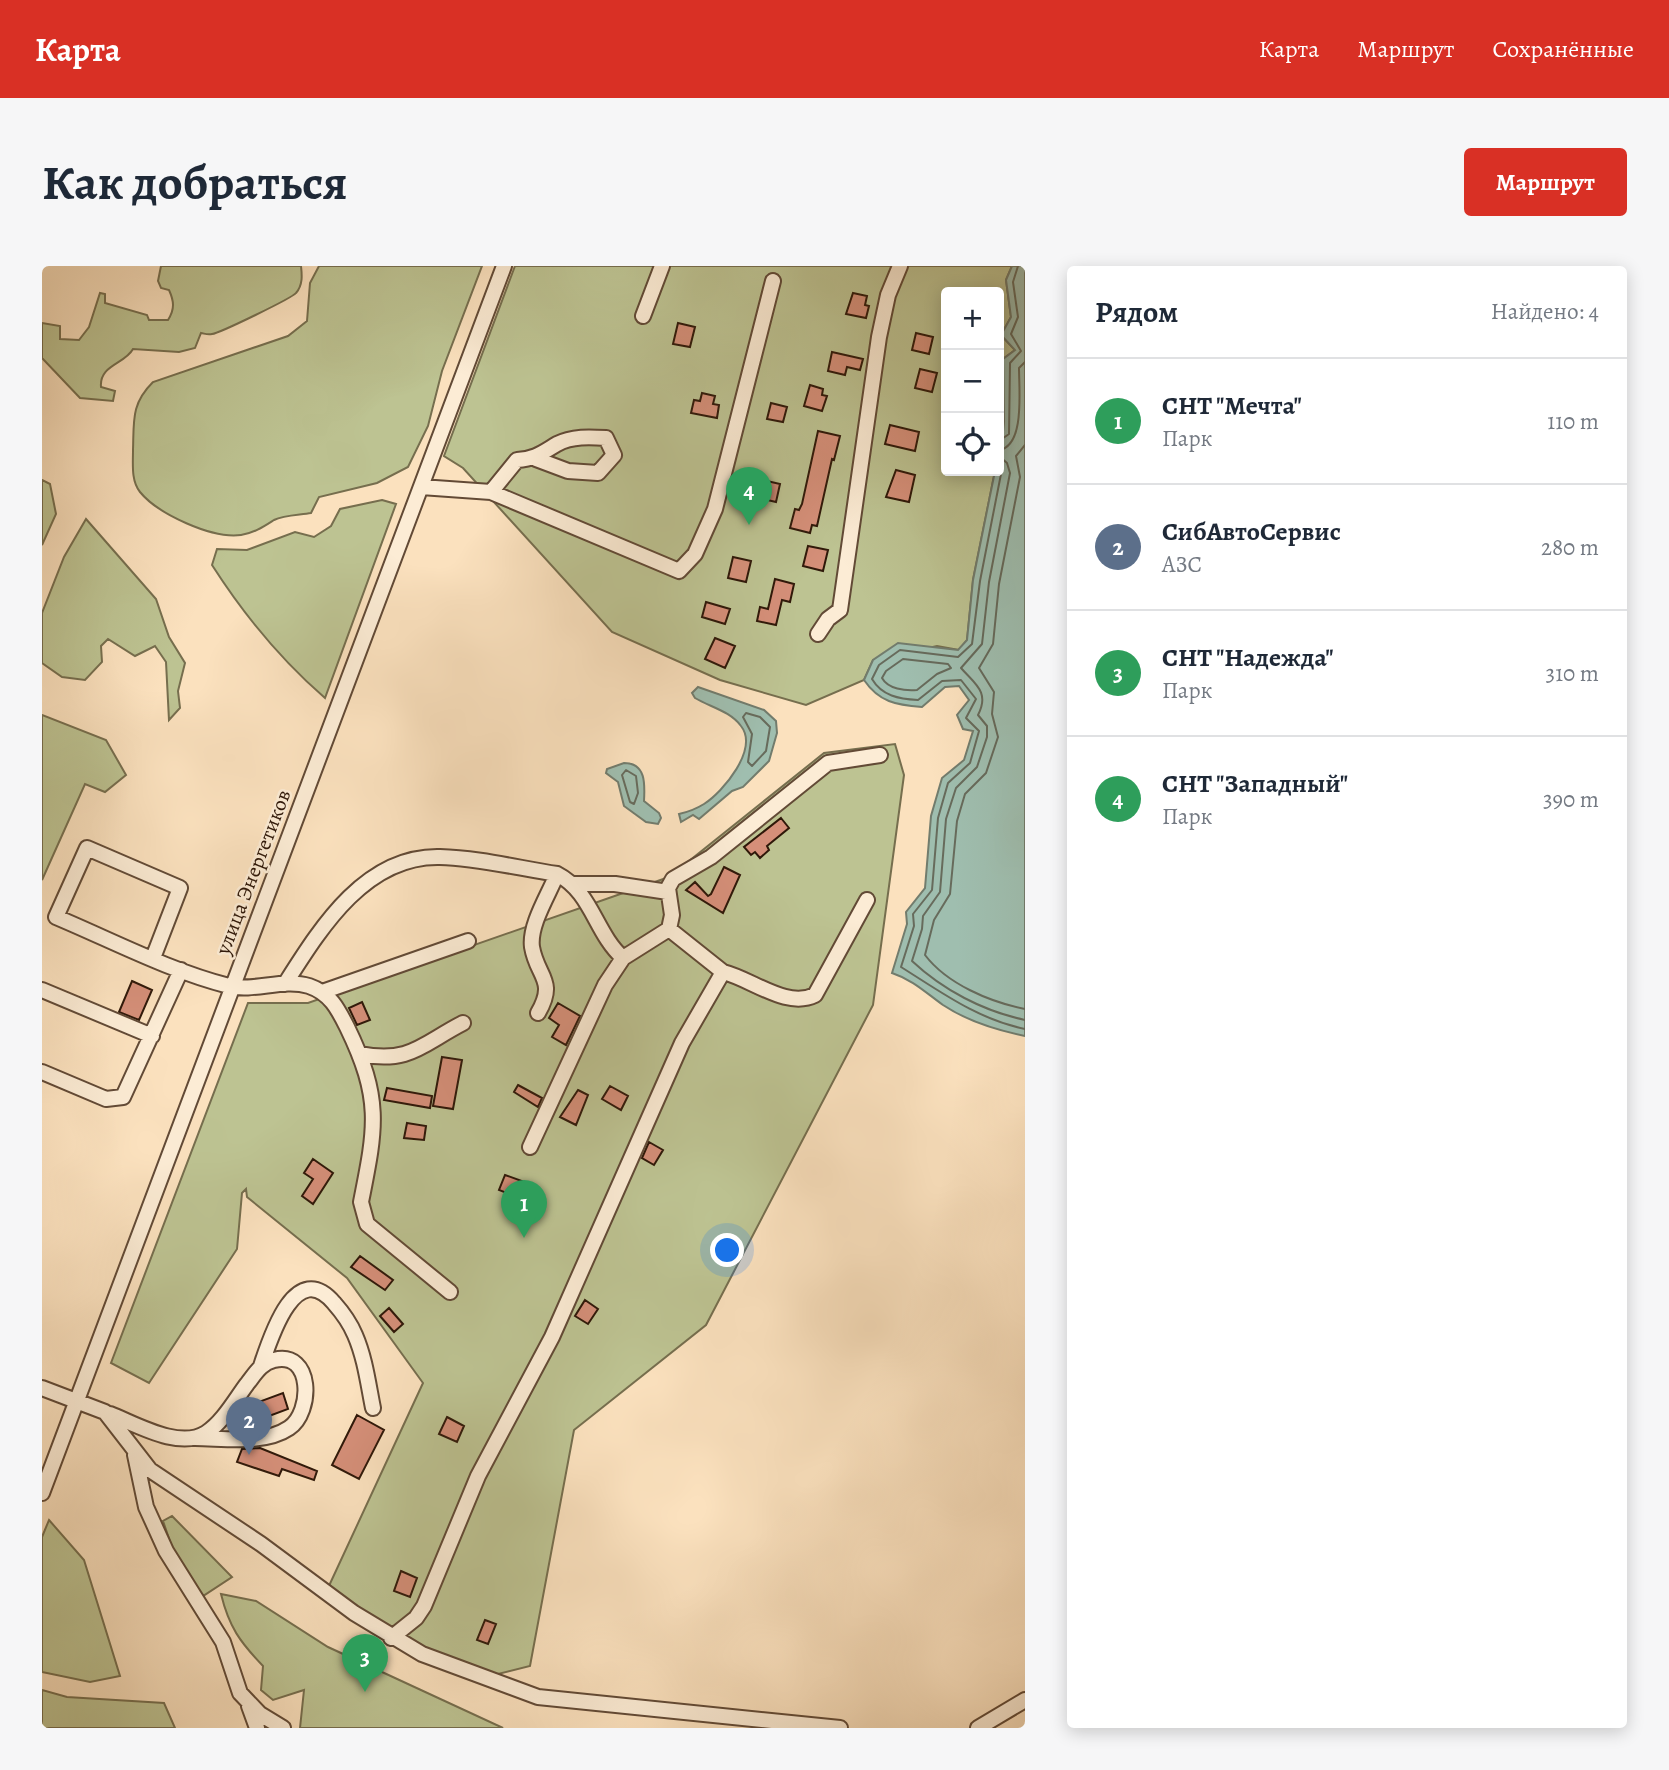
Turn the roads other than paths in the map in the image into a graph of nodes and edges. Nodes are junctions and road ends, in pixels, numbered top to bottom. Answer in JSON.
{"nodes":[{"id":1,"x":504,"y":266,"type":"edge"},
{"id":2,"x":662,"y":266,"type":"edge"},
{"id":3,"x":900,"y":266,"type":"edge"},
{"id":4,"x":773,"y":281,"type":"dead end"},
{"id":5,"x":643,"y":316,"type":"dead end"},
{"id":6,"x":536,"y":459,"type":"junction"},
{"id":7,"x":421,"y":486,"type":"junction"},
{"id":8,"x":491,"y":492,"type":"junction"},
{"id":9,"x":818,"y":634,"type":"dead end"},
{"id":10,"x":880,"y":755,"type":"dead end"},
{"id":11,"x":557,"y":874,"type":"junction"},
{"id":12,"x":573,"y":884,"type":"junction"},
{"id":13,"x":668,"y":892,"type":"junction"},
{"id":14,"x":867,"y":900,"type":"dead end"},
{"id":15,"x":670,"y":929,"type":"junction"},
{"id":16,"x":468,"y":941,"type":"dead end"},
{"id":17,"x":153,"y":958,"type":"junction"},
{"id":18,"x":623,"y":958,"type":"junction"},
{"id":19,"x":181,"y":970,"type":"junction"},
{"id":20,"x":723,"y":972,"type":"junction"},
{"id":21,"x":285,"y":984,"type":"junction"},
{"id":22,"x":233,"y":987,"type":"junction"},
{"id":23,"x":42,"y":990,"type":"edge"},
{"id":24,"x":323,"y":992,"type":"junction"},
{"id":25,"x":538,"y":1013,"type":"dead end"},
{"id":26,"x":463,"y":1023,"type":"dead end"},
{"id":27,"x":152,"y":1036,"type":"junction"},
{"id":28,"x":360,"y":1054,"type":"junction"},
{"id":29,"x":42,"y":1072,"type":"edge"},
{"id":30,"x":530,"y":1147,"type":"dead end"},
{"id":31,"x":450,"y":1292,"type":"dead end"},
{"id":32,"x":261,"y":1366,"type":"junction"},
{"id":33,"x":42,"y":1388,"type":"edge"},
{"id":34,"x":77,"y":1399,"type":"junction"},
{"id":35,"x":373,"y":1408,"type":"dead end"},
{"id":36,"x":105,"y":1412,"type":"junction"},
{"id":37,"x":195,"y":1438,"type":"junction"},
{"id":38,"x":135,"y":1455,"type":"junction"},
{"id":39,"x":42,"y":1493,"type":"edge"},
{"id":40,"x":391,"y":1638,"type":"junction"},
{"id":41,"x":1025,"y":1700,"type":"edge"},
{"id":42,"x":248,"y":1705,"type":"junction"},
{"id":43,"x":257,"y":1728,"type":"edge"},
{"id":44,"x":283,"y":1728,"type":"edge"},
{"id":45,"x":840,"y":1728,"type":"edge"},
{"id":46,"x":978,"y":1728,"type":"edge"}],
"edges":[{"from":1,"to":7,"type":"street","name":"улица Энергетиков"},
{"from":2,"to":5,"type":"street"},
{"from":3,"to":9,"type":"street"},
{"from":4,"to":8,"type":"street"},
{"from":6,"to":6,"type":"street"},
{"from":6,"to":8,"type":"street"},
{"from":7,"to":8,"type":"street"},
{"from":7,"to":22,"type":"street","name":"улица Энергетиков"},
{"from":10,"to":13,"type":"street"},
{"from":11,"to":12,"type":"street"},
{"from":11,"to":21,"type":"street"},
{"from":11,"to":25,"type":"street"},
{"from":12,"to":13,"type":"street"},
{"from":12,"to":18,"type":"street"},
{"from":13,"to":15,"type":"street"},
{"from":14,"to":20,"type":"street"},
{"from":15,"to":18,"type":"street"},
{"from":15,"to":20,"type":"street"},
{"from":16,"to":24,"type":"street"},
{"from":17,"to":17,"type":"street"},
{"from":17,"to":19,"type":"street"},
{"from":18,"to":30,"type":"street"},
{"from":19,"to":22,"type":"street"},
{"from":19,"to":27,"type":"street"},
{"from":20,"to":40,"type":"street"},
{"from":21,"to":22,"type":"street"},
{"from":21,"to":24,"type":"street"},
{"from":22,"to":34,"type":"street","name":"улица Энергетиков"},
{"from":23,"to":27,"type":"street"},
{"from":24,"to":28,"type":"street"},
{"from":26,"to":28,"type":"street"},
{"from":27,"to":29,"type":"street"},
{"from":28,"to":31,"type":"street"},
{"from":32,"to":35,"type":"street"},
{"from":32,"to":37,"type":"street"},
{"from":32,"to":37,"type":"street"},
{"from":33,"to":34,"type":"street"},
{"from":34,"to":36,"type":"street"},
{"from":34,"to":39,"type":"street","name":"улица Энергетиков"},
{"from":36,"to":37,"type":"street"},
{"from":36,"to":38,"type":"street"},
{"from":38,"to":40,"type":"street"},
{"from":38,"to":42,"type":"street"},
{"from":40,"to":45,"type":"street"},
{"from":41,"to":46,"type":"street"},
{"from":42,"to":43,"type":"street"},
{"from":42,"to":44,"type":"street"}]}
